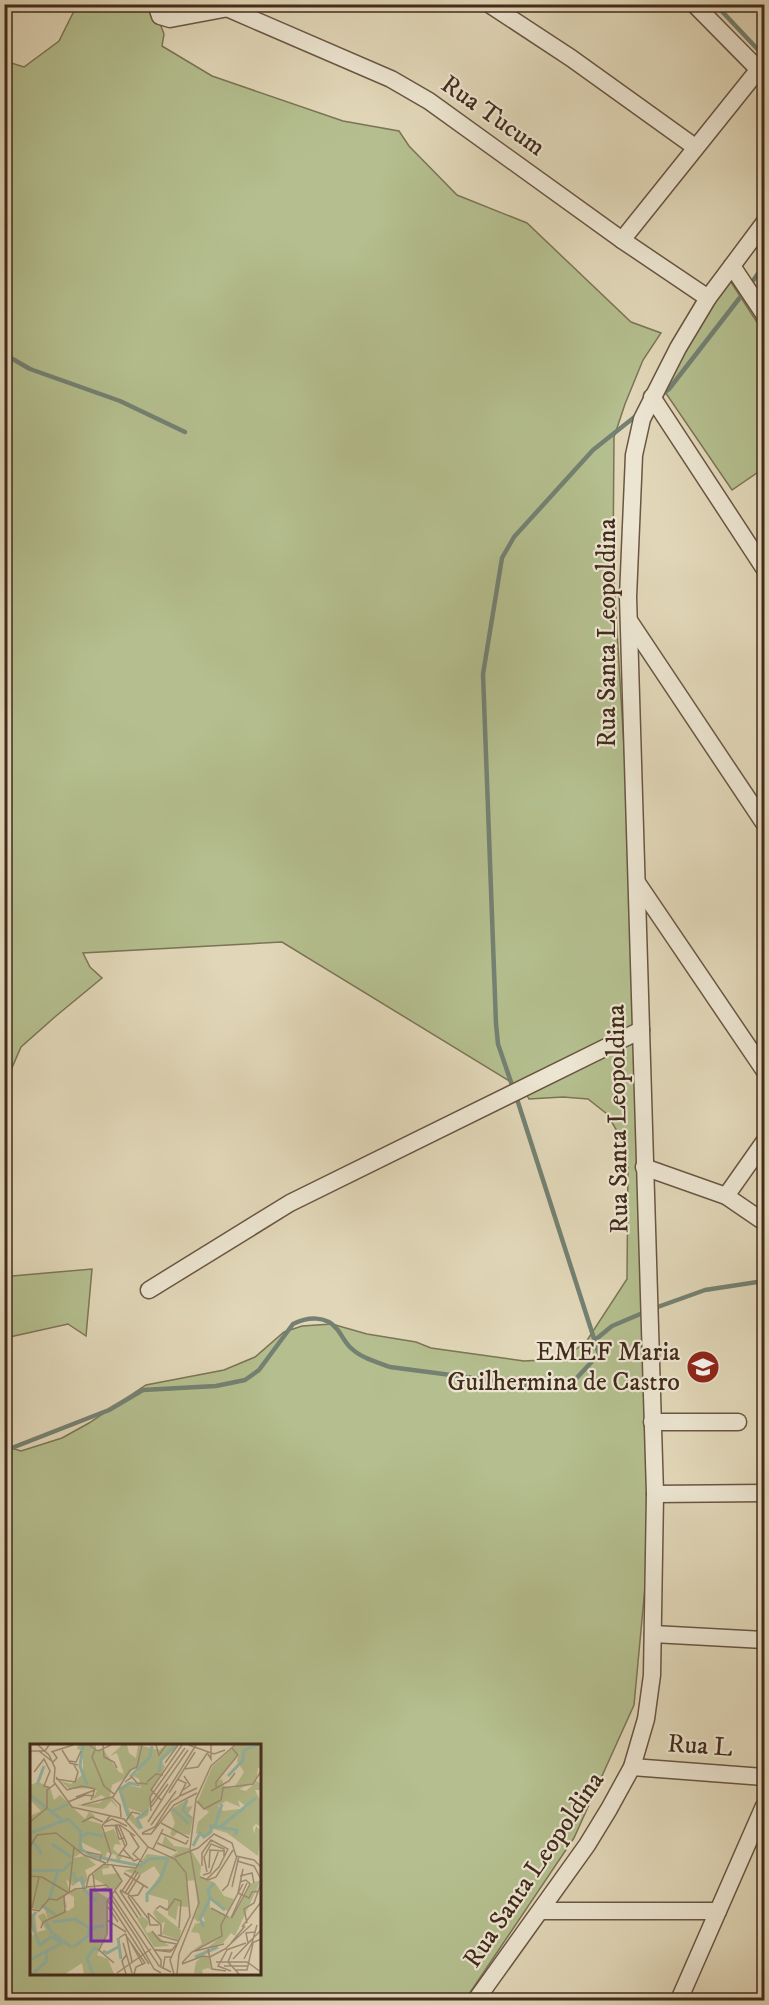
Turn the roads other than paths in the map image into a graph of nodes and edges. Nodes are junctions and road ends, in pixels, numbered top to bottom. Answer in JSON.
{"nodes":[{"id":1,"x":249,"y":4,"type":"edge"},
{"id":2,"x":489,"y":4,"type":"edge"},
{"id":3,"x":694,"y":4,"type":"edge"},
{"id":4,"x":229,"y":9,"type":"junction"},
{"id":5,"x":160,"y":12,"type":"edge"},
{"id":6,"x":762,"y":72,"type":"edge"},
{"id":7,"x":695,"y":147,"type":"junction"},
{"id":8,"x":765,"y":223,"type":"edge"},
{"id":9,"x":622,"y":240,"type":"junction"},
{"id":10,"x":732,"y":266,"type":"junction"},
{"id":11,"x":708,"y":298,"type":"junction"},
{"id":12,"x":765,"y":314,"type":"edge"},
{"id":13,"x":652,"y":397,"type":"junction"},
{"id":14,"x":765,"y":568,"type":"edge"},
{"id":15,"x":629,"y":621,"type":"junction"},
{"id":16,"x":765,"y":823,"type":"edge"},
{"id":17,"x":638,"y":884,"type":"junction"},
{"id":18,"x":641,"y":1030,"type":"junction"},
{"id":19,"x":765,"y":1070,"type":"edge"},
{"id":20,"x":765,"y":1142,"type":"edge"},
{"id":21,"x":644,"y":1167,"type":"junction"},
{"id":22,"x":726,"y":1196,"type":"junction"},
{"id":23,"x":765,"y":1222,"type":"edge"},
{"id":24,"x":149,"y":1290,"type":"dead end"},
{"id":25,"x":652,"y":1422,"type":"junction"},
{"id":26,"x":738,"y":1422,"type":"dead end"},
{"id":27,"x":765,"y":1493,"type":"edge"},
{"id":28,"x":655,"y":1494,"type":"junction"},
{"id":29,"x":653,"y":1634,"type":"junction"},
{"id":30,"x":765,"y":1640,"type":"edge"},
{"id":31,"x":632,"y":1767,"type":"junction"},
{"id":32,"x":765,"y":1777,"type":"edge"},
{"id":33,"x":765,"y":1806,"type":"edge"},
{"id":34,"x":541,"y":1911,"type":"junction"},
{"id":35,"x":718,"y":1911,"type":"junction"},
{"id":36,"x":476,"y":2001,"type":"edge"},
{"id":37,"x":679,"y":2001,"type":"edge"}],
"edges":[{"from":1,"to":4,"type":"street"},
{"from":2,"to":7,"type":"street"},
{"from":3,"to":6,"type":"street"},
{"from":4,"to":5,"type":"street"},
{"from":4,"to":9,"type":"street","name":"Rua Tucum"},
{"from":6,"to":7,"type":"street"},
{"from":7,"to":9,"type":"street"},
{"from":8,"to":10,"type":"street","name":"Rua Santa Leopoldina"},
{"from":9,"to":11,"type":"street","name":"Rua Tucum"},
{"from":10,"to":11,"type":"street","name":"Rua Santa Leopoldina"},
{"from":10,"to":12,"type":"street"},
{"from":11,"to":13,"type":"street","name":"Rua Santa Leopoldina"},
{"from":13,"to":14,"type":"street"},
{"from":13,"to":15,"type":"street","name":"Rua Santa Leopoldina"},
{"from":15,"to":16,"type":"street"},
{"from":15,"to":17,"type":"street","name":"Rua Santa Leopoldina"},
{"from":17,"to":18,"type":"street","name":"Rua Santa Leopoldina"},
{"from":17,"to":19,"type":"street"},
{"from":18,"to":21,"type":"street","name":"Rua Santa Leopoldina"},
{"from":18,"to":24,"type":"street"},
{"from":20,"to":22,"type":"street"},
{"from":21,"to":22,"type":"street"},
{"from":21,"to":25,"type":"street","name":"Rua Santa Leopoldina"},
{"from":22,"to":23,"type":"street"},
{"from":25,"to":26,"type":"street"},
{"from":25,"to":28,"type":"street","name":"Rua Santa Leopoldina"},
{"from":27,"to":28,"type":"street"},
{"from":28,"to":29,"type":"street","name":"Rua Santa Leopoldina"},
{"from":29,"to":30,"type":"street"},
{"from":29,"to":31,"type":"street","name":"Rua Santa Leopoldina"},
{"from":31,"to":32,"type":"street","name":"Rua L"},
{"from":31,"to":34,"type":"street","name":"Rua Santa Leopoldina"},
{"from":33,"to":35,"type":"street"},
{"from":34,"to":35,"type":"street"},
{"from":34,"to":36,"type":"street","name":"Rua Santa Leopoldina"},
{"from":35,"to":37,"type":"street"}]}
